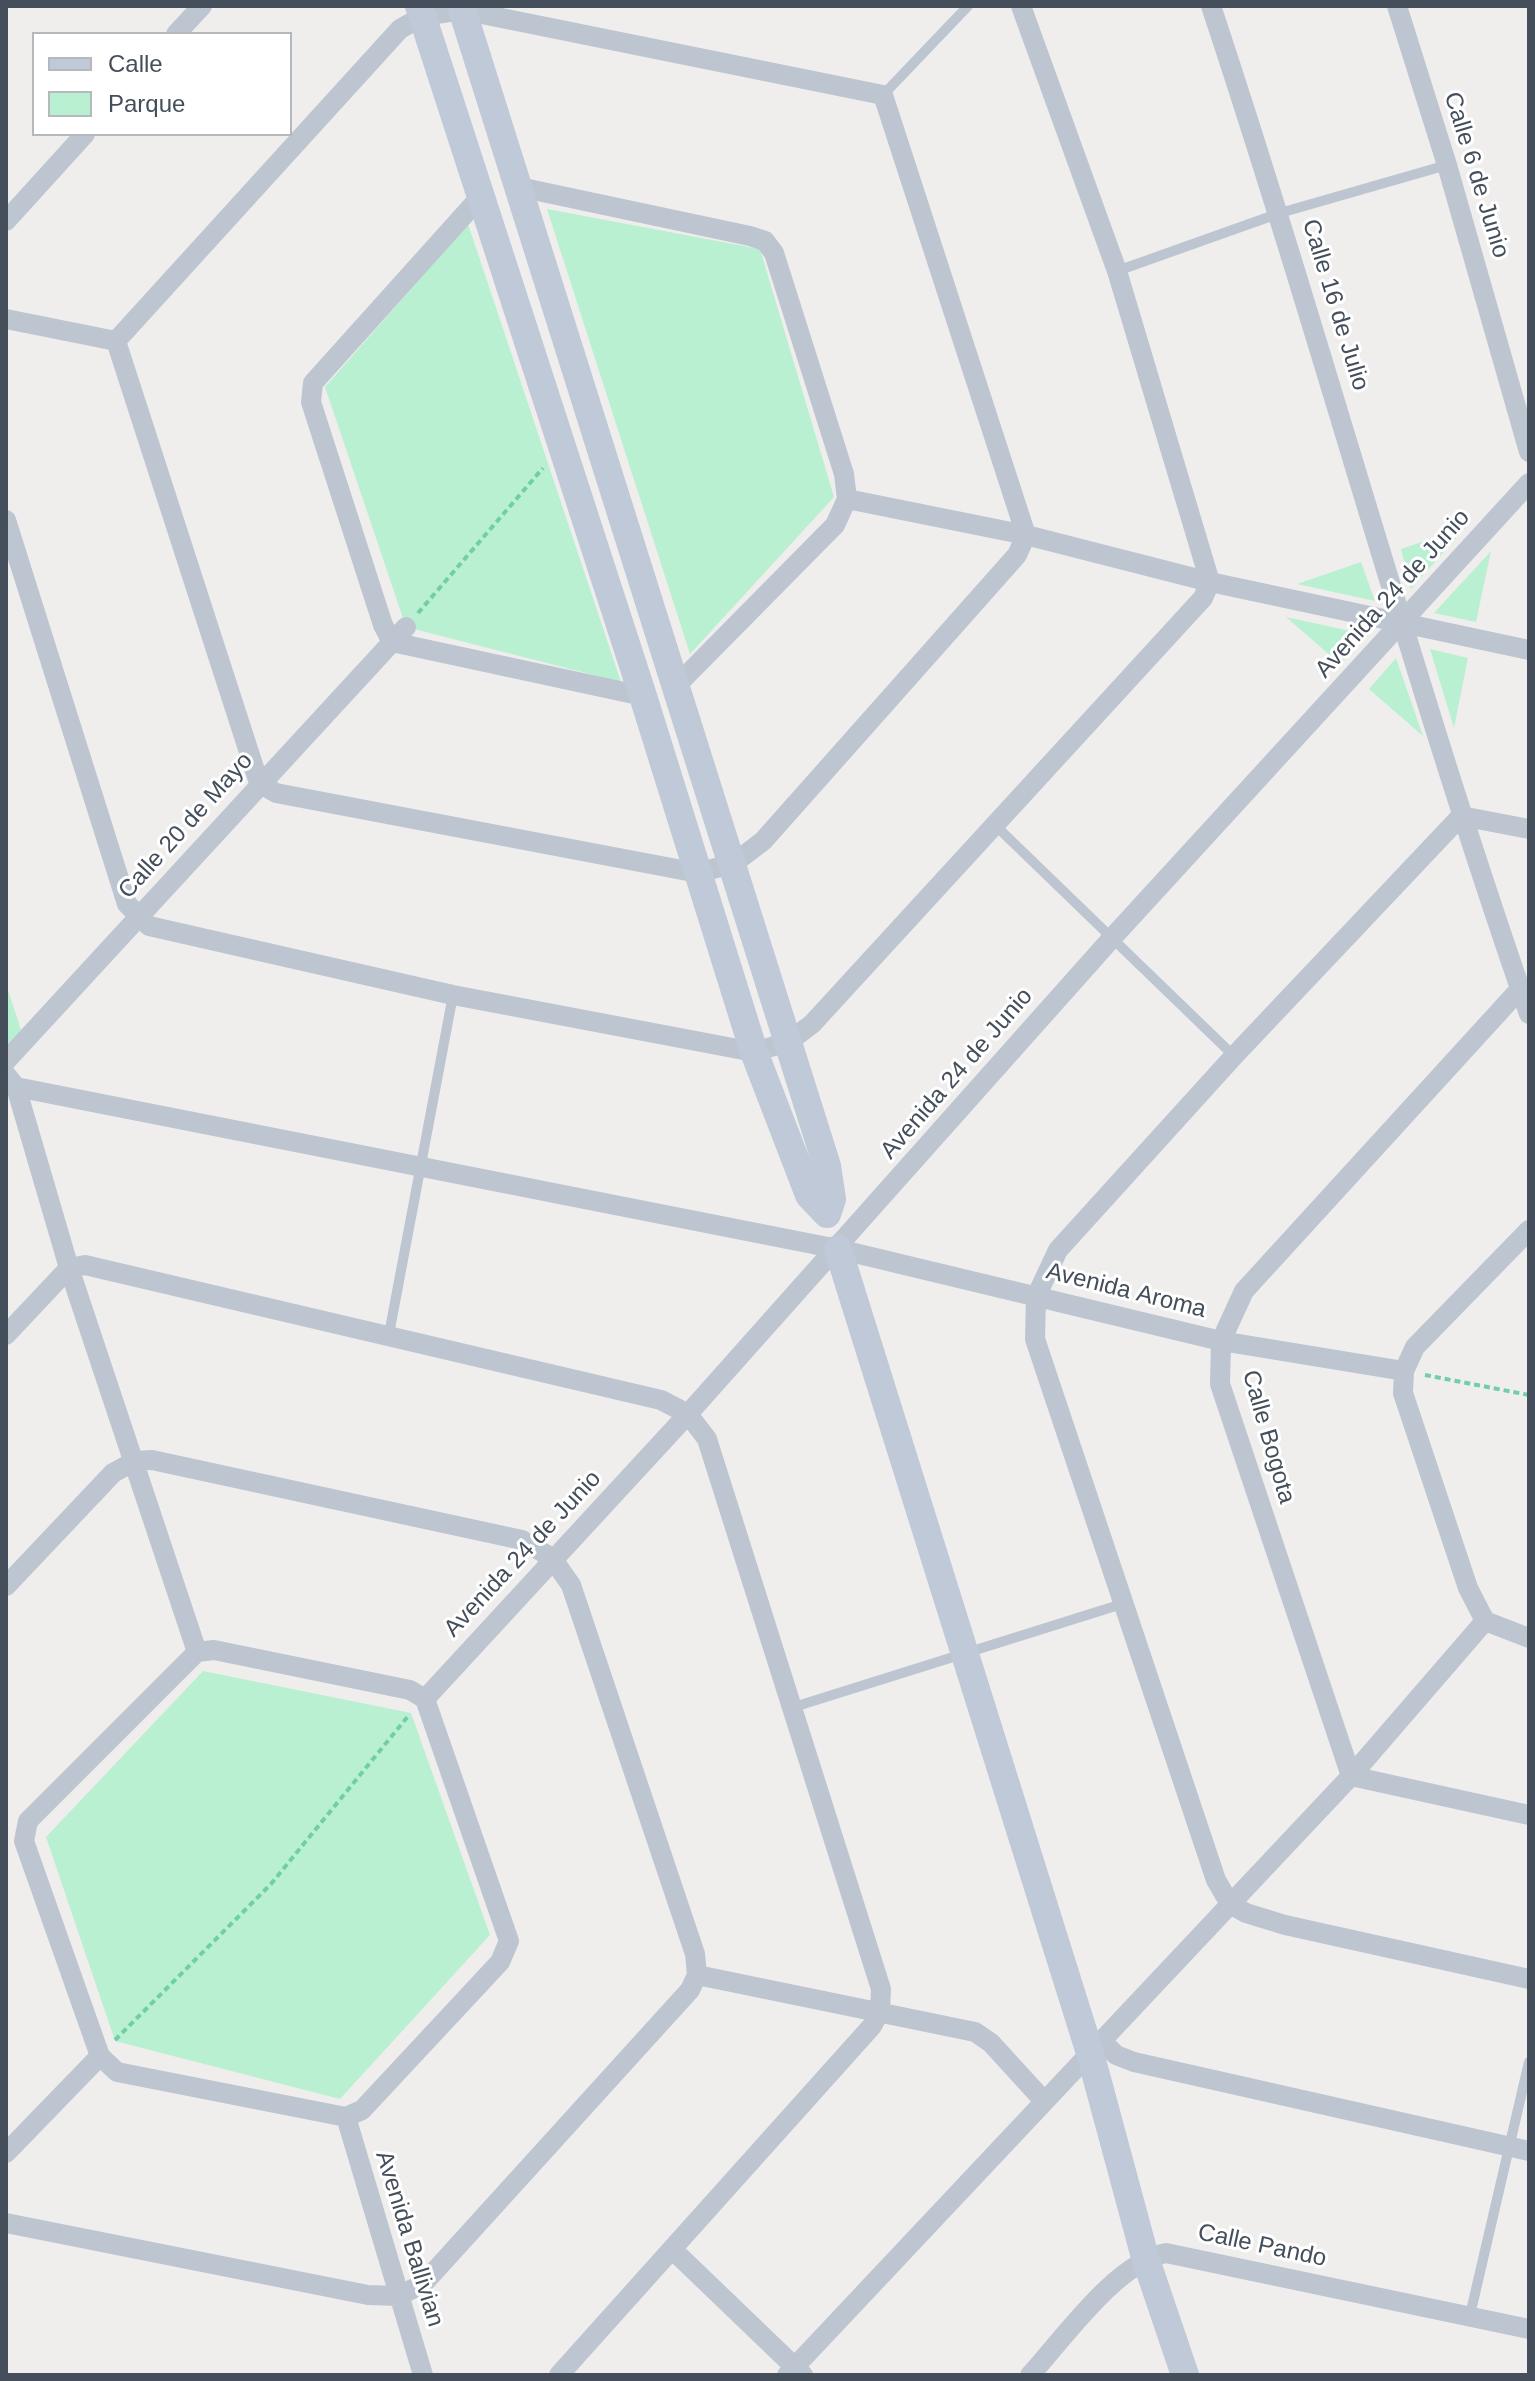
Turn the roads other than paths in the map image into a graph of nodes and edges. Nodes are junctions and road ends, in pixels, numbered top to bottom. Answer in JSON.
{"nodes":[{"id":1,"x":202,"y":6,"type":"edge"},
{"id":2,"x":968,"y":6,"type":"edge"},
{"id":3,"x":1021,"y":6,"type":"edge"},
{"id":4,"x":1211,"y":6,"type":"edge"},
{"id":5,"x":1397,"y":6,"type":"edge"},
{"id":6,"x":462,"y":8,"type":"edge"},
{"id":7,"x":421,"y":11,"type":"edge"},
{"id":8,"x":178,"y":32,"type":"edge"},
{"id":9,"x":883,"y":95,"type":"junction"},
{"id":10,"x":83,"y":136,"type":"edge"},
{"id":11,"x":1447,"y":165,"type":"junction"},
{"id":12,"x":519,"y":187,"type":"junction"},
{"id":13,"x":482,"y":195,"type":"junction"},
{"id":14,"x":1280,"y":213,"type":"junction"},
{"id":15,"x":6,"y":221,"type":"edge"},
{"id":16,"x":1117,"y":271,"type":"junction"},
{"id":17,"x":6,"y":319,"type":"edge"},
{"id":18,"x":116,"y":341,"type":"junction"},
{"id":19,"x":1529,"y":452,"type":"edge"},
{"id":20,"x":1529,"y":483,"type":"edge"},
{"id":21,"x":847,"y":499,"type":"junction"},
{"id":22,"x":6,"y":520,"type":"edge"},
{"id":23,"x":1026,"y":535,"type":"junction"},
{"id":24,"x":1210,"y":582,"type":"junction"},
{"id":25,"x":1404,"y":622,"type":"junction"},
{"id":26,"x":399,"y":634,"type":"junction"},
{"id":27,"x":1529,"y":650,"type":"edge"},
{"id":28,"x":677,"y":685,"type":"junction"},
{"id":29,"x":643,"y":696,"type":"junction"},
{"id":30,"x":259,"y":783,"type":"junction"},
{"id":31,"x":1461,"y":816,"type":"junction"},
{"id":32,"x":996,"y":826,"type":"junction"},
{"id":33,"x":1529,"y":829,"type":"edge"},
{"id":34,"x":734,"y":863,"type":"junction"},
{"id":35,"x":698,"y":873,"type":"junction"},
{"id":36,"x":138,"y":917,"type":"junction"},
{"id":37,"x":1112,"y":938,"type":"junction"},
{"id":38,"x":1525,"y":990,"type":"edge"},
{"id":39,"x":453,"y":995,"type":"junction"},
{"id":40,"x":1529,"y":1014,"type":"edge"},
{"id":41,"x":788,"y":1042,"type":"junction"},
{"id":42,"x":754,"y":1052,"type":"junction"},
{"id":43,"x":1234,"y":1056,"type":"junction"},
{"id":44,"x":6,"y":1061,"type":"edge"},
{"id":45,"x":11,"y":1081,"type":"edge"},
{"id":46,"x":421,"y":1165,"type":"junction"},
{"id":47,"x":827,"y":1214,"type":"junction"},
{"id":48,"x":1529,"y":1230,"type":"edge"},
{"id":49,"x":838,"y":1249,"type":"junction"},
{"id":50,"x":69,"y":1268,"type":"junction"},
{"id":51,"x":1036,"y":1297,"type":"junction"},
{"id":52,"x":389,"y":1334,"type":"junction"},
{"id":53,"x":6,"y":1335,"type":"edge"},
{"id":54,"x":1221,"y":1341,"type":"junction"},
{"id":55,"x":1404,"y":1371,"type":"junction"},
{"id":56,"x":688,"y":1414,"type":"junction"},
{"id":57,"x":135,"y":1461,"type":"junction"},
{"id":58,"x":552,"y":1558,"type":"junction"},
{"id":59,"x":6,"y":1586,"type":"edge"},
{"id":60,"x":1122,"y":1604,"type":"junction"},
{"id":61,"x":1485,"y":1621,"type":"junction"},
{"id":62,"x":1529,"y":1638,"type":"edge"},
{"id":63,"x":197,"y":1652,"type":"junction"},
{"id":64,"x":965,"y":1654,"type":"junction"},
{"id":65,"x":425,"y":1699,"type":"junction"},
{"id":66,"x":794,"y":1707,"type":"junction"},
{"id":67,"x":1351,"y":1776,"type":"junction"},
{"id":68,"x":1529,"y":1815,"type":"edge"},
{"id":69,"x":1230,"y":1904,"type":"junction"},
{"id":70,"x":697,"y":1975,"type":"junction"},
{"id":71,"x":1529,"y":1979,"type":"edge"},
{"id":72,"x":880,"y":2011,"type":"junction"},
{"id":73,"x":1095,"y":2046,"type":"junction"},
{"id":74,"x":100,"y":2056,"type":"junction"},
{"id":75,"x":1529,"y":2062,"type":"edge"},
{"id":76,"x":1044,"y":2101,"type":"junction"},
{"id":77,"x":346,"y":2117,"type":"junction"},
{"id":78,"x":1519,"y":2149,"type":"edge"},
{"id":79,"x":6,"y":2153,"type":"edge"},
{"id":80,"x":6,"y":2223,"type":"edge"},
{"id":81,"x":674,"y":2251,"type":"junction"},
{"id":82,"x":1145,"y":2257,"type":"junction"},
{"id":83,"x":398,"y":2296,"type":"junction"},
{"id":84,"x":1470,"y":2315,"type":"junction"},
{"id":85,"x":1529,"y":2329,"type":"edge"},
{"id":86,"x":795,"y":2372,"type":"edge"},
{"id":87,"x":423,"y":2375,"type":"edge"},
{"id":88,"x":559,"y":2375,"type":"edge"},
{"id":89,"x":1030,"y":2375,"type":"edge"},
{"id":90,"x":1185,"y":2375,"type":"edge"}],
"edges":[{"from":1,"to":8,"type":"street"},
{"from":2,"to":9,"type":"lane"},
{"from":3,"to":16,"type":"street"},
{"from":4,"to":14,"type":"street","name":"Calle 16 de Julio"},
{"from":5,"to":11,"type":"street","name":"Calle 6 de Junio"},
{"from":6,"to":7,"type":"street"},
{"from":6,"to":9,"type":"street"},
{"from":6,"to":12,"type":"street"},
{"from":7,"to":13,"type":"street"},
{"from":7,"to":18,"type":"street"},
{"from":9,"to":23,"type":"street"},
{"from":10,"to":15,"type":"street"},
{"from":11,"to":14,"type":"lane"},
{"from":11,"to":19,"type":"street","name":"Calle 6 de Junio"},
{"from":12,"to":21,"type":"street"},
{"from":12,"to":28,"type":"street"},
{"from":13,"to":26,"type":"street"},
{"from":13,"to":29,"type":"street"},
{"from":14,"to":16,"type":"lane"},
{"from":14,"to":25,"type":"street","name":"Calle 16 de Julio"},
{"from":16,"to":24,"type":"street"},
{"from":17,"to":18,"type":"street"},
{"from":18,"to":30,"type":"street"},
{"from":20,"to":25,"type":"street","name":"Avenida 24 de Junio"},
{"from":21,"to":23,"type":"street"},
{"from":21,"to":28,"type":"street"},
{"from":22,"to":36,"type":"street"},
{"from":23,"to":24,"type":"street"},
{"from":23,"to":34,"type":"street"},
{"from":24,"to":25,"type":"street"},
{"from":24,"to":32,"type":"street"},
{"from":25,"to":27,"type":"street"},
{"from":25,"to":31,"type":"street","name":"Calle 16 de Julio"},
{"from":25,"to":37,"type":"street","name":"Avenida 24 de Junio"},
{"from":26,"to":29,"type":"street"},
{"from":26,"to":30,"type":"street","name":"Calle 20 de Mayo"},
{"from":28,"to":34,"type":"street"},
{"from":29,"to":35,"type":"street"},
{"from":30,"to":35,"type":"street"},
{"from":30,"to":36,"type":"street","name":"Calle 20 de Mayo"},
{"from":31,"to":33,"type":"street"},
{"from":31,"to":38,"type":"street","name":"Calle 16 de Julio"},
{"from":31,"to":43,"type":"street"},
{"from":32,"to":37,"type":"lane"},
{"from":32,"to":41,"type":"street"},
{"from":34,"to":35,"type":"street"},
{"from":34,"to":41,"type":"street"},
{"from":35,"to":42,"type":"street"},
{"from":36,"to":39,"type":"street"},
{"from":36,"to":44,"type":"street","name":"Calle 20 de Mayo"},
{"from":37,"to":43,"type":"lane"},
{"from":37,"to":49,"type":"street","name":"Avenida 24 de Junio"},
{"from":38,"to":40,"type":"street","name":"Calle 16 de Julio"},
{"from":38,"to":54,"type":"street","name":"Calle Bogota"},
{"from":39,"to":42,"type":"street"},
{"from":39,"to":46,"type":"lane"},
{"from":41,"to":42,"type":"street"},
{"from":41,"to":47,"type":"street"},
{"from":42,"to":47,"type":"street"},
{"from":43,"to":51,"type":"street"},
{"from":45,"to":46,"type":"street","name":"Avenida Aroma"},
{"from":45,"to":50,"type":"street"},
{"from":46,"to":49,"type":"street","name":"Avenida Aroma"},
{"from":46,"to":52,"type":"lane"},
{"from":47,"to":49,"type":"street"},
{"from":48,"to":55,"type":"street"},
{"from":49,"to":51,"type":"street","name":"Avenida Aroma"},
{"from":49,"to":56,"type":"street","name":"Avenida 24 de Junio"},
{"from":49,"to":64,"type":"street"},
{"from":50,"to":52,"type":"street"},
{"from":50,"to":53,"type":"street"},
{"from":50,"to":57,"type":"street"},
{"from":51,"to":54,"type":"street","name":"Avenida Aroma"},
{"from":51,"to":60,"type":"street"},
{"from":52,"to":56,"type":"street"},
{"from":54,"to":55,"type":"street","name":"Avenida Aroma"},
{"from":54,"to":67,"type":"street","name":"Calle Bogota"},
{"from":55,"to":61,"type":"street"},
{"from":56,"to":58,"type":"street","name":"Avenida 24 de Junio"},
{"from":56,"to":66,"type":"street"},
{"from":57,"to":58,"type":"street"},
{"from":57,"to":59,"type":"street"},
{"from":57,"to":63,"type":"street"},
{"from":58,"to":65,"type":"street","name":"Avenida 24 de Junio"},
{"from":58,"to":70,"type":"street"},
{"from":60,"to":64,"type":"lane"},
{"from":60,"to":69,"type":"street"},
{"from":61,"to":62,"type":"street"},
{"from":61,"to":67,"type":"street"},
{"from":63,"to":65,"type":"street"},
{"from":63,"to":74,"type":"street"},
{"from":64,"to":66,"type":"lane"},
{"from":64,"to":73,"type":"street"},
{"from":65,"to":77,"type":"street"},
{"from":66,"to":72,"type":"street"},
{"from":67,"to":68,"type":"street"},
{"from":67,"to":69,"type":"street"},
{"from":69,"to":71,"type":"street"},
{"from":69,"to":73,"type":"street"},
{"from":70,"to":72,"type":"street"},
{"from":70,"to":83,"type":"street"},
{"from":72,"to":76,"type":"street"},
{"from":72,"to":81,"type":"street"},
{"from":73,"to":76,"type":"street"},
{"from":73,"to":78,"type":"street"},
{"from":73,"to":82,"type":"street"},
{"from":74,"to":77,"type":"street"},
{"from":74,"to":79,"type":"street"},
{"from":75,"to":78,"type":"lane"},
{"from":76,"to":86,"type":"street"},
{"from":77,"to":83,"type":"street","name":"Avenida Ballivian"},
{"from":78,"to":84,"type":"lane"},
{"from":80,"to":83,"type":"street"},
{"from":81,"to":86,"type":"street"},
{"from":81,"to":88,"type":"street"},
{"from":82,"to":84,"type":"street","name":"Calle Pando"},
{"from":82,"to":89,"type":"street"},
{"from":82,"to":90,"type":"street"},
{"from":83,"to":87,"type":"street","name":"Avenida Ballivian"},
{"from":84,"to":85,"type":"street","name":"Calle Pando"}]}
